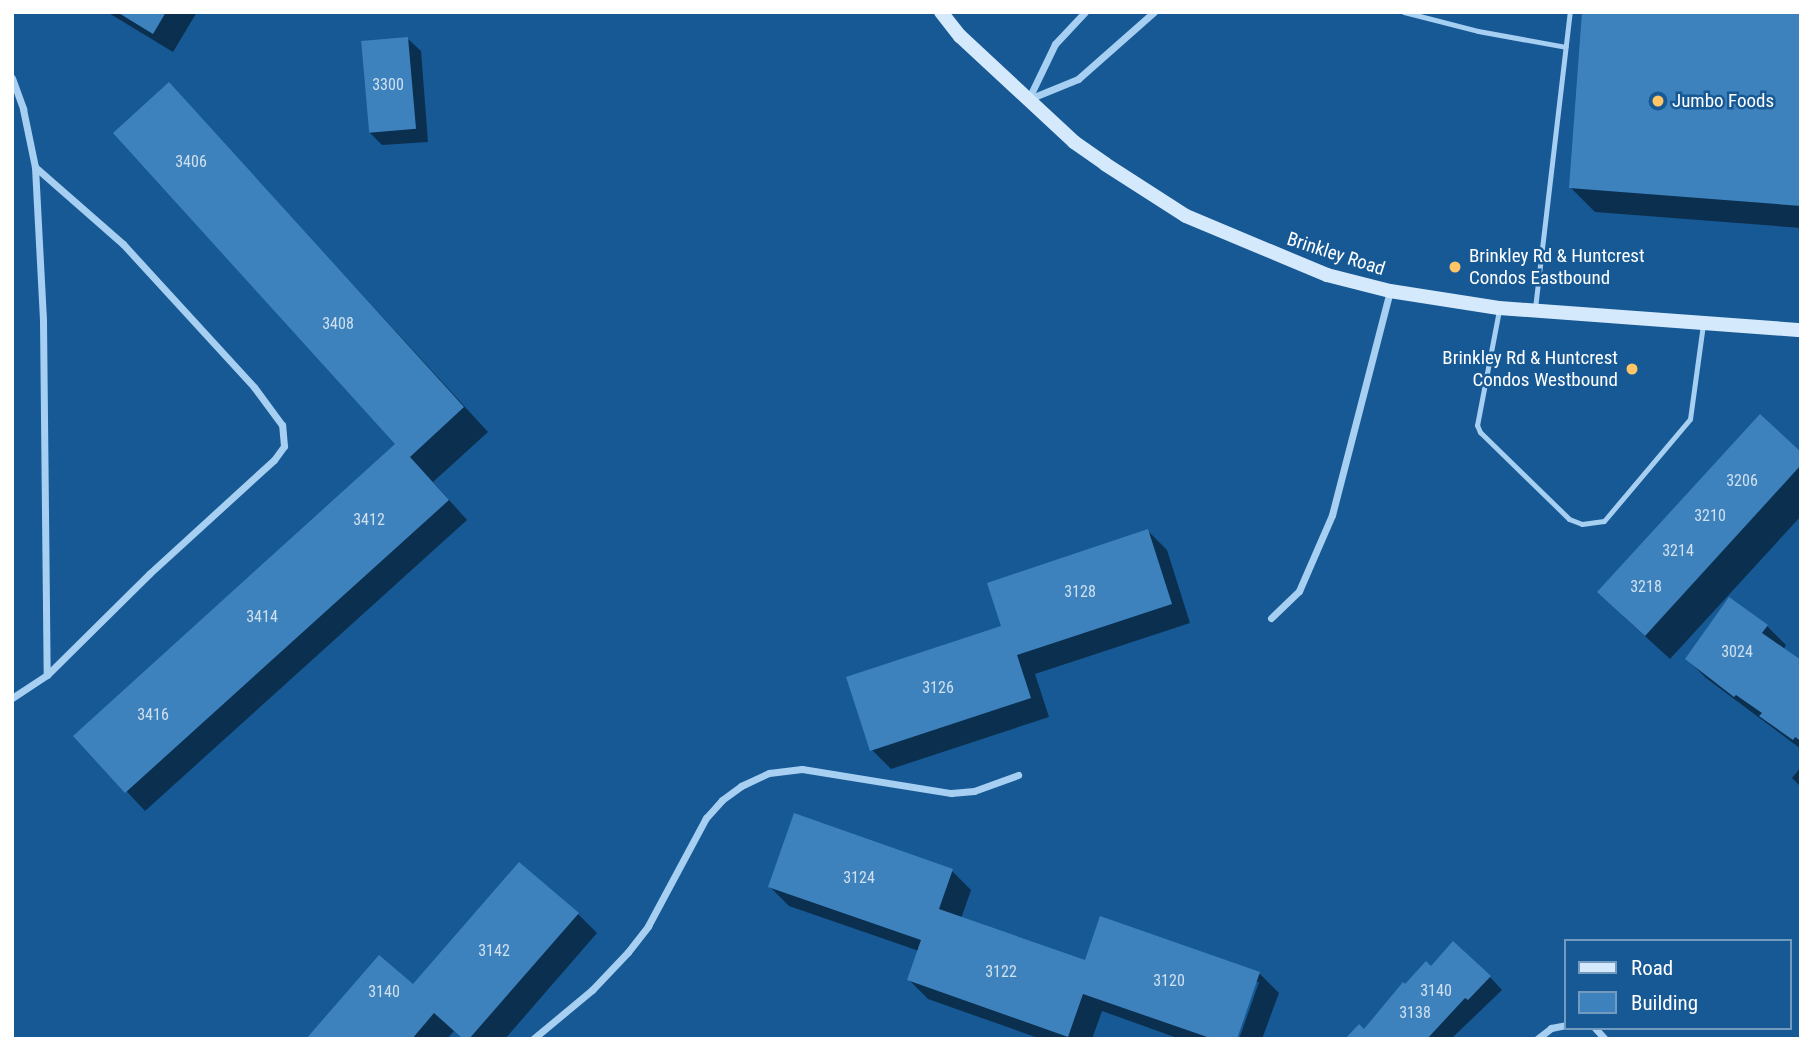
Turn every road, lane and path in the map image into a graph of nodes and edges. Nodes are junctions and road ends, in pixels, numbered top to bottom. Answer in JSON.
{"nodes":[{"id":1,"x":941,"y":12,"type":"edge"},
{"id":2,"x":1085,"y":12,"type":"edge"},
{"id":3,"x":1154,"y":12,"type":"edge"},
{"id":4,"x":1404,"y":12,"type":"edge"},
{"id":5,"x":1570,"y":12,"type":"edge"},
{"id":6,"x":1566,"y":47,"type":"junction"},
{"id":7,"x":12,"y":78,"type":"edge"},
{"id":8,"x":1028,"y":99,"type":"junction"},
{"id":9,"x":35,"y":167,"type":"junction"},
{"id":10,"x":1390,"y":291,"type":"junction"},
{"id":11,"x":1499,"y":308,"type":"junction"},
{"id":12,"x":1534,"y":312,"type":"junction"},
{"id":13,"x":1703,"y":324,"type":"junction"},
{"id":14,"x":1801,"y":330,"type":"edge"},
{"id":15,"x":1271,"y":618,"type":"dead end"},
{"id":16,"x":47,"y":675,"type":"junction"},
{"id":17,"x":12,"y":698,"type":"edge"},
{"id":18,"x":1018,"y":775,"type":"dead end"},
{"id":19,"x":1564,"y":1025,"type":"edge"},
{"id":20,"x":533,"y":1039,"type":"edge"},
{"id":21,"x":1537,"y":1039,"type":"edge"}],
"edges":[{"from":1,"to":8,"type":"main road","name":"Brinkley Road"},
{"from":2,"to":8,"type":"street"},
{"from":3,"to":8,"type":"street"},
{"from":4,"to":6,"type":"lane"},
{"from":5,"to":6,"type":"lane"},
{"from":6,"to":12,"type":"lane"},
{"from":7,"to":9,"type":"street"},
{"from":8,"to":10,"type":"main road","name":"Brinkley Road"},
{"from":9,"to":16,"type":"street"},
{"from":9,"to":16,"type":"street"},
{"from":10,"to":11,"type":"main road","name":"Brinkley Road"},
{"from":10,"to":15,"type":"street"},
{"from":11,"to":12,"type":"main road","name":"Brinkley Road"},
{"from":11,"to":13,"type":"lane"},
{"from":12,"to":13,"type":"main road","name":"Brinkley Road"},
{"from":13,"to":14,"type":"main road","name":"Brinkley Road"},
{"from":16,"to":17,"type":"street"},
{"from":18,"to":20,"type":"street"},
{"from":19,"to":21,"type":"street"}]}
